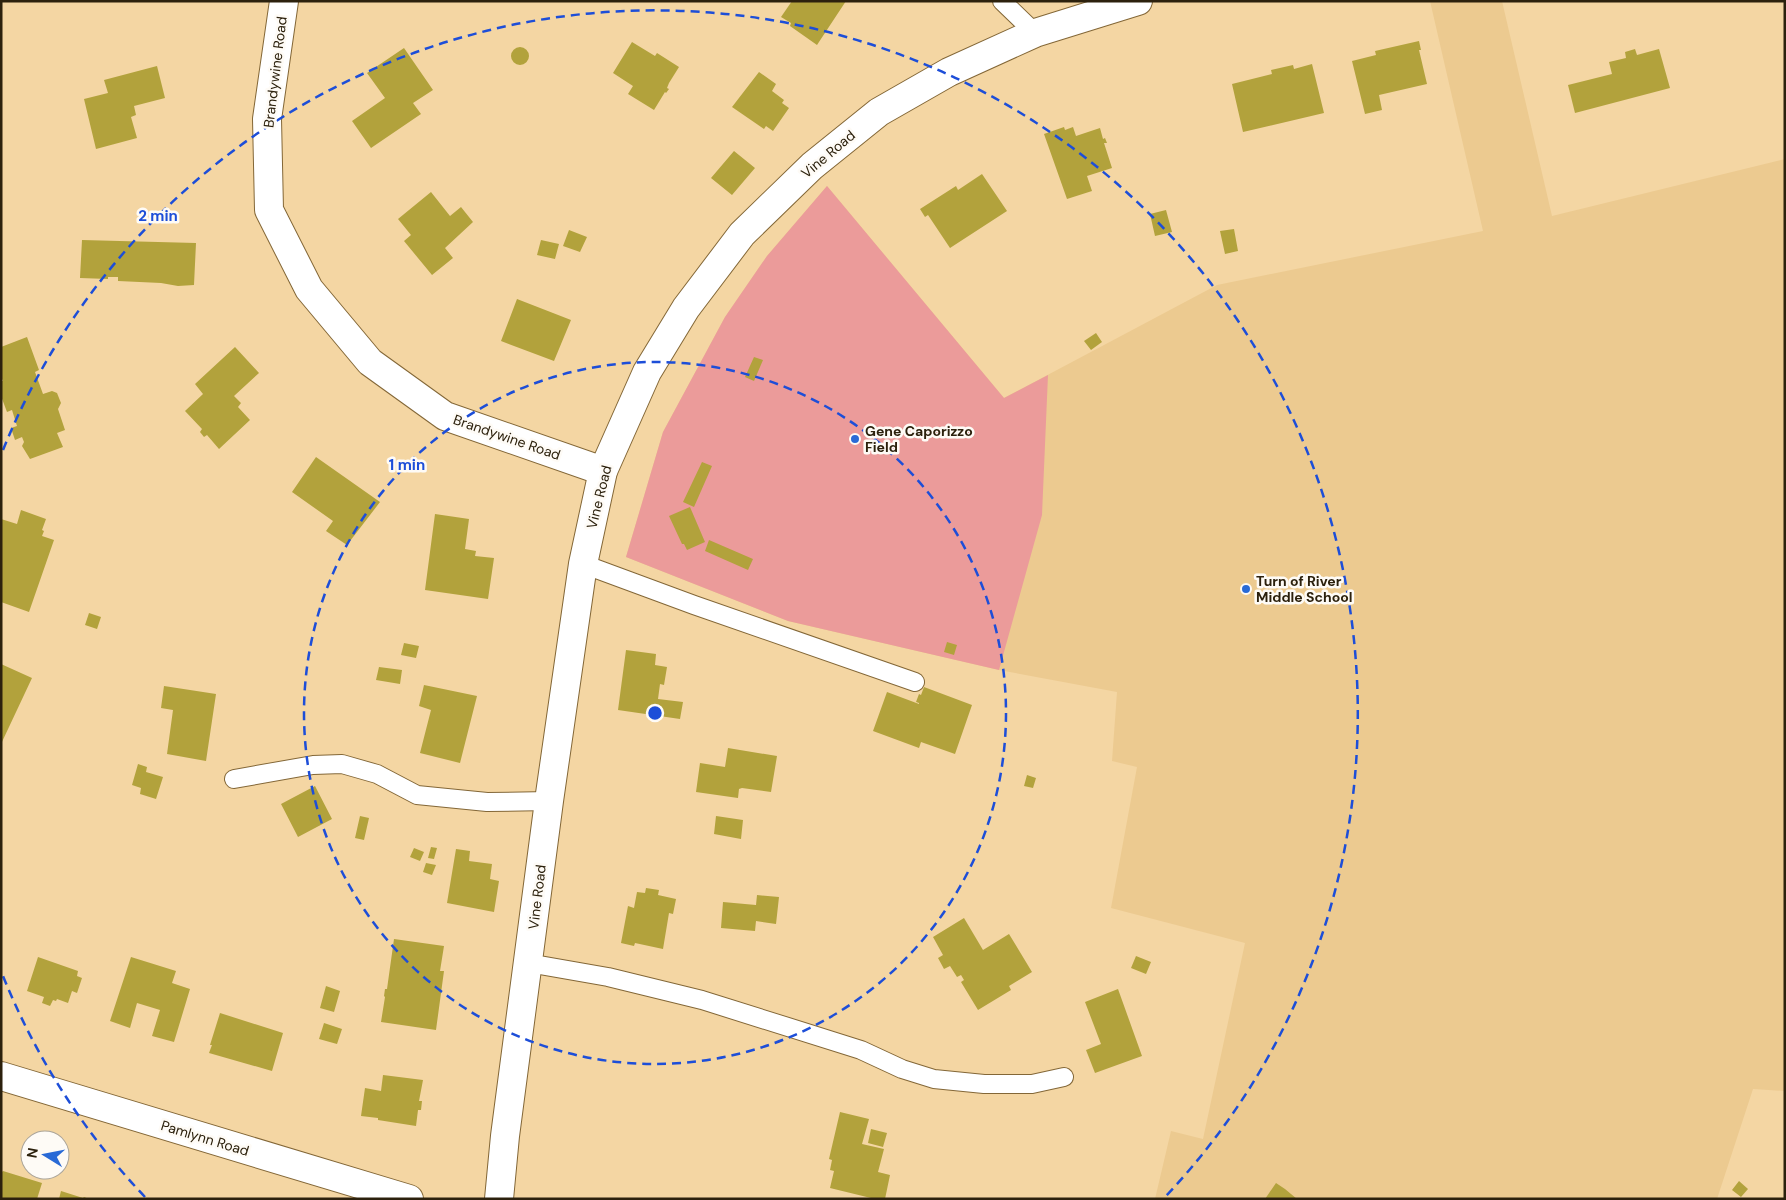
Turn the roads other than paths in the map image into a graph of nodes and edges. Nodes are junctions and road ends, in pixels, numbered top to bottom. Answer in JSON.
{"nodes":[{"id":1,"x":284,"y":1,"type":"edge"},
{"id":2,"x":1002,"y":1,"type":"edge"},
{"id":3,"x":1138,"y":1,"type":"edge"},
{"id":4,"x":1034,"y":33,"type":"junction"},
{"id":5,"x":603,"y":471,"type":"junction"},
{"id":6,"x":582,"y":564,"type":"junction"},
{"id":7,"x":915,"y":682,"type":"dead end"},
{"id":8,"x":234,"y":779,"type":"dead end"},
{"id":9,"x":549,"y":802,"type":"junction"},
{"id":10,"x":528,"y":963,"type":"junction"},
{"id":11,"x":1,"y":1076,"type":"edge"},
{"id":12,"x":1064,"y":1076,"type":"dead end"},
{"id":13,"x":409,"y":1199,"type":"edge"},
{"id":14,"x":499,"y":1199,"type":"edge"}],
"edges":[{"from":1,"to":5,"type":"street","name":"Brandywine Road"},
{"from":2,"to":4,"type":"lane"},
{"from":3,"to":4,"type":"street","name":"Vine Road"},
{"from":4,"to":5,"type":"street","name":"Vine Road"},
{"from":5,"to":6,"type":"street","name":"Vine Road"},
{"from":6,"to":7,"type":"lane"},
{"from":6,"to":9,"type":"street","name":"Vine Road"},
{"from":8,"to":9,"type":"lane"},
{"from":9,"to":10,"type":"street","name":"Vine Road"},
{"from":10,"to":12,"type":"lane"},
{"from":10,"to":14,"type":"street","name":"Vine Road"},
{"from":11,"to":13,"type":"street","name":"Pamlynn Road"}]}
